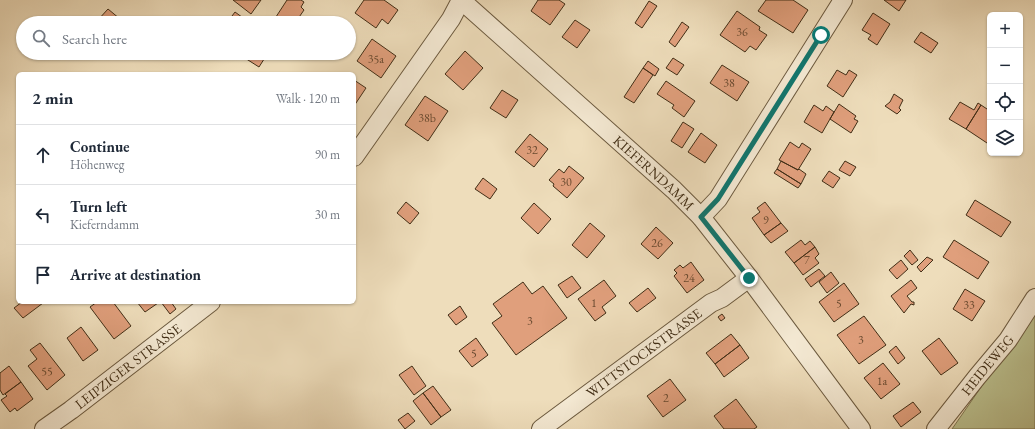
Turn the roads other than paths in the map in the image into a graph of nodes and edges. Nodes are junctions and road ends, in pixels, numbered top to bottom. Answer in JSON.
{"nodes":[{"id":1,"x":461,"y":0,"type":"edge"},
{"id":2,"x":843,"y":0,"type":"edge"},
{"id":3,"x":356,"y":154,"type":"edge"},
{"id":4,"x":701,"y":217,"type":"junction"},
{"id":5,"x":749,"y":278,"type":"junction"},
{"id":6,"x":1035,"y":298,"type":"edge"},
{"id":7,"x":208,"y":304,"type":"edge"},
{"id":8,"x":44,"y":429,"type":"edge"},
{"id":9,"x":541,"y":429,"type":"edge"},
{"id":10,"x":861,"y":429,"type":"edge"},
{"id":11,"x":936,"y":429,"type":"edge"}],
"edges":[{"from":1,"to":3,"type":"street"},
{"from":1,"to":4,"type":"street","name":"KIEFERNDAMM"},
{"from":2,"to":4,"type":"street"},
{"from":4,"to":5,"type":"street","name":"KIEFERNDAMM"},
{"from":5,"to":9,"type":"street","name":"WITTSTOCKSTRASSE"},
{"from":5,"to":10,"type":"street","name":"KIEFERNDAMM"},
{"from":6,"to":11,"type":"street","name":"HEIDEWEG"},
{"from":7,"to":8,"type":"street","name":"LEIPZIGER STRASSE"}]}
